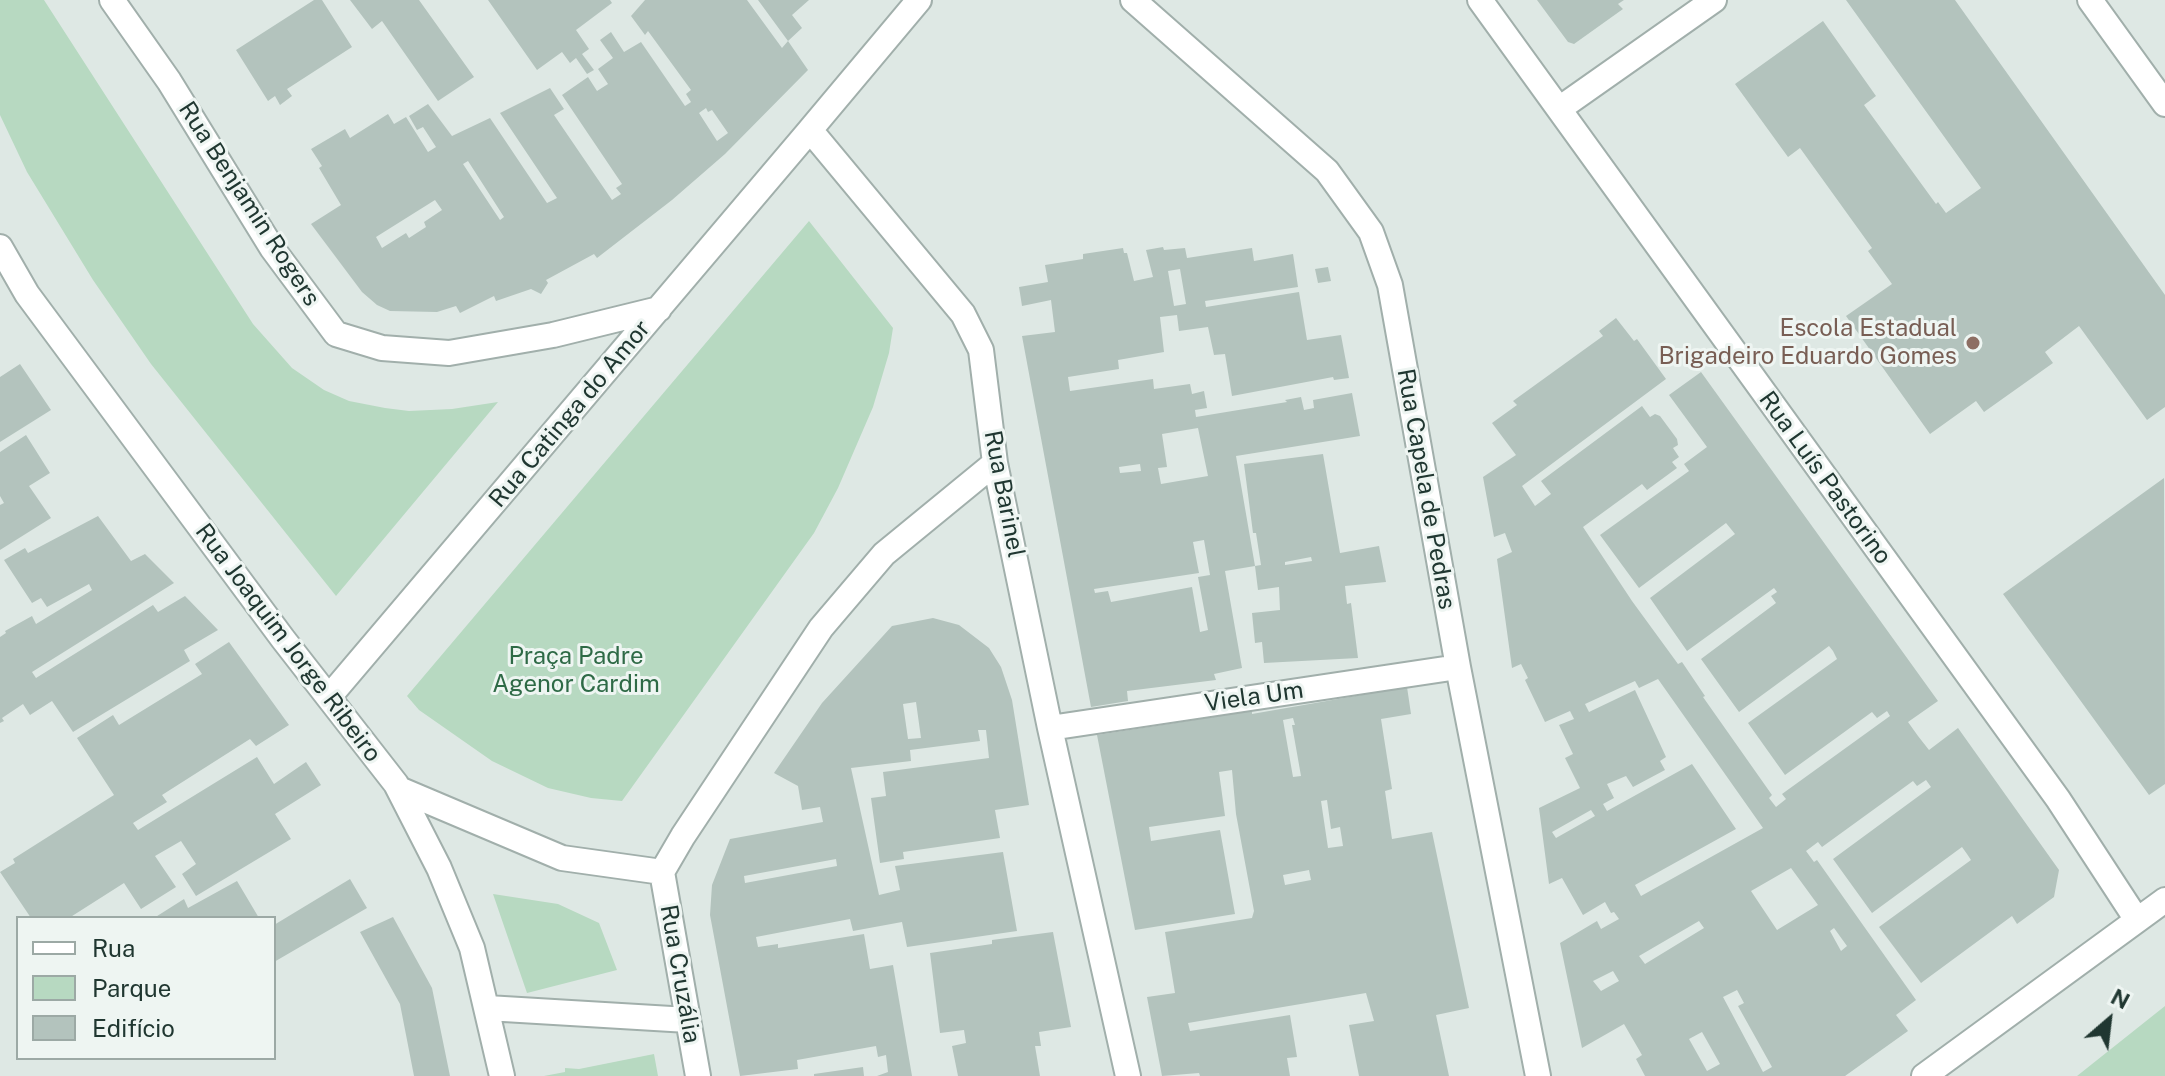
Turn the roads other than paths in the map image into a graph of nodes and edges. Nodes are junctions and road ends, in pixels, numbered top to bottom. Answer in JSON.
{"nodes":[{"id":1,"x":112,"y":0,"type":"edge"},
{"id":2,"x":919,"y":0,"type":"edge"},
{"id":3,"x":1480,"y":0,"type":"edge"},
{"id":4,"x":1714,"y":0,"type":"edge"},
{"id":5,"x":2090,"y":0,"type":"edge"},
{"id":6,"x":1142,"y":4,"type":"edge"},
{"id":7,"x":2165,"y":104,"type":"edge"},
{"id":8,"x":1559,"y":109,"type":"junction"},
{"id":9,"x":810,"y":130,"type":"junction"},
{"id":10,"x":0,"y":247,"type":"edge"},
{"id":11,"x":659,"y":309,"type":"junction"},
{"id":12,"x":995,"y":463,"type":"junction"},
{"id":13,"x":1458,"y":667,"type":"junction"},
{"id":14,"x":329,"y":697,"type":"junction"},
{"id":15,"x":1050,"y":728,"type":"junction"},
{"id":16,"x":399,"y":789,"type":"junction"},
{"id":17,"x":662,"y":872,"type":"junction"},
{"id":18,"x":2165,"y":900,"type":"edge"},
{"id":19,"x":2137,"y":920,"type":"junction"},
{"id":20,"x":487,"y":1008,"type":"junction"},
{"id":21,"x":688,"y":1020,"type":"junction"},
{"id":22,"x":502,"y":1076,"type":"edge"},
{"id":23,"x":698,"y":1076,"type":"edge"},
{"id":24,"x":1128,"y":1076,"type":"edge"},
{"id":25,"x":1538,"y":1076,"type":"edge"},
{"id":26,"x":1924,"y":1076,"type":"edge"}],
"edges":[{"from":1,"to":11,"type":"street","name":"Rua Benjamin Rogers"},
{"from":2,"to":9,"type":"street"},
{"from":3,"to":8,"type":"street","name":"Rua Luís Pastorino"},
{"from":4,"to":8,"type":"street"},
{"from":5,"to":7,"type":"street"},
{"from":6,"to":13,"type":"street","name":"Rua Capela de Pedras"},
{"from":8,"to":19,"type":"street","name":"Rua Luís Pastorino"},
{"from":9,"to":11,"type":"street","name":"Rua Catinga do Amor"},
{"from":9,"to":12,"type":"street","name":"Rua Barinel"},
{"from":10,"to":14,"type":"street","name":"Rua Joaquim Jorge Ribeiro"},
{"from":11,"to":14,"type":"street","name":"Rua Catinga do Amor"},
{"from":12,"to":15,"type":"street","name":"Rua Barinel"},
{"from":12,"to":17,"type":"street"},
{"from":13,"to":15,"type":"street","name":"Viela Um"},
{"from":13,"to":25,"type":"street","name":"Rua Capela de Pedras"},
{"from":14,"to":16,"type":"street","name":"Rua Joaquim Jorge Ribeiro"},
{"from":15,"to":24,"type":"street","name":"Rua Barinel"},
{"from":16,"to":17,"type":"street"},
{"from":16,"to":20,"type":"street","name":"Rua Joaquim Jorge Ribeiro"},
{"from":17,"to":21,"type":"street","name":"Rua Cruzália"},
{"from":18,"to":19,"type":"street"},
{"from":19,"to":26,"type":"street"},
{"from":20,"to":21,"type":"street"},
{"from":20,"to":22,"type":"street","name":"Rua Joaquim Jorge Ribeiro"},
{"from":21,"to":23,"type":"street","name":"Rua Cruzália"}]}
